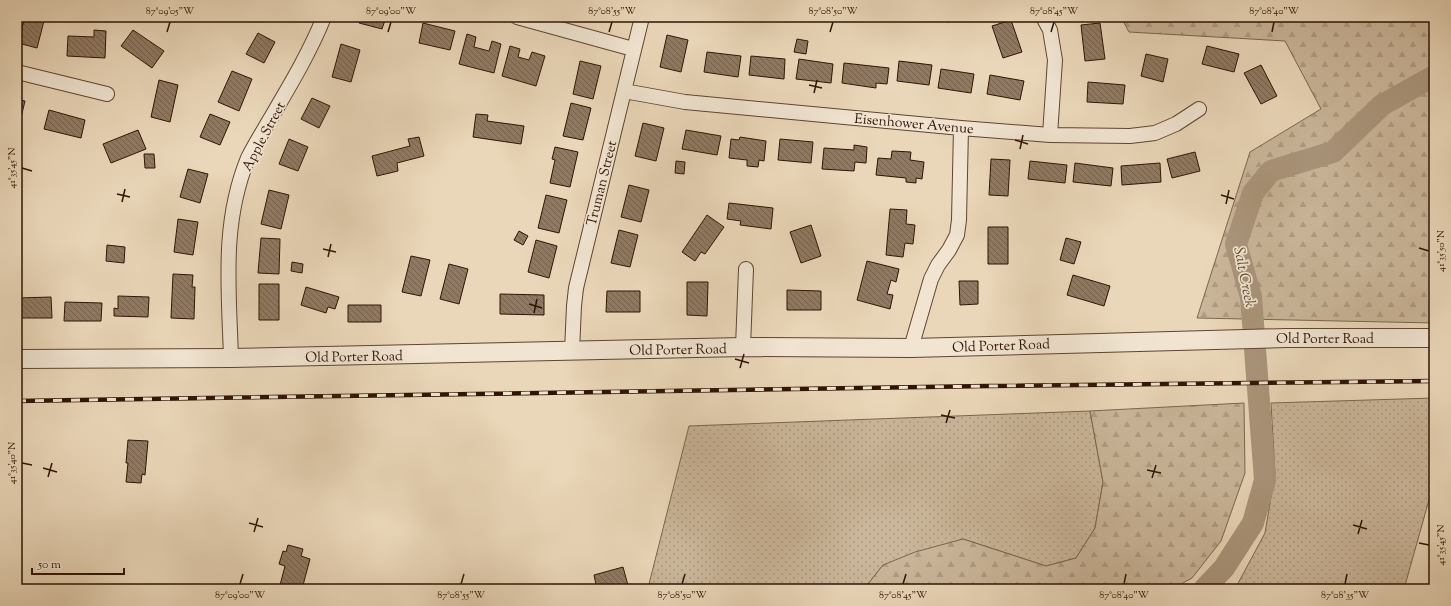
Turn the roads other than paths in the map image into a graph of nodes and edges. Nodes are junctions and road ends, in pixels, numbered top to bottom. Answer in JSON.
{"nodes":[{"id":1,"x":324,"y":17,"type":"edge"},
{"id":2,"x":517,"y":17,"type":"edge"},
{"id":3,"x":642,"y":17,"type":"edge"},
{"id":4,"x":1043,"y":17,"type":"edge"},
{"id":5,"x":634,"y":49,"type":"junction"},
{"id":6,"x":17,"y":72,"type":"edge"},
{"id":7,"x":624,"y":91,"type":"junction"},
{"id":8,"x":107,"y":94,"type":"dead end"},
{"id":9,"x":1199,"y":109,"type":"dead end"},
{"id":10,"x":961,"y":128,"type":"junction"},
{"id":11,"x":1050,"y":135,"type":"junction"},
{"id":12,"x":746,"y":270,"type":"dead end"},
{"id":13,"x":1434,"y":338,"type":"edge"},
{"id":14,"x":743,"y":347,"type":"junction"},
{"id":15,"x":911,"y":348,"type":"junction"},
{"id":16,"x":572,"y":351,"type":"junction"},
{"id":17,"x":231,"y":358,"type":"junction"},
{"id":18,"x":17,"y":359,"type":"edge"}],
"edges":[{"from":1,"to":17,"type":"street","name":"Apple Street"},
{"from":2,"to":5,"type":"street"},
{"from":3,"to":5,"type":"street","name":"Truman Street"},
{"from":4,"to":11,"type":"street"},
{"from":5,"to":7,"type":"street","name":"Truman Street"},
{"from":6,"to":8,"type":"street"},
{"from":7,"to":10,"type":"street","name":"Eisenhower Avenue"},
{"from":7,"to":16,"type":"street","name":"Truman Street"},
{"from":9,"to":11,"type":"street","name":"Eisenhower Avenue"},
{"from":10,"to":11,"type":"street","name":"Eisenhower Avenue"},
{"from":10,"to":15,"type":"street"},
{"from":12,"to":14,"type":"street"},
{"from":13,"to":15,"type":"street","name":"Old Porter Road"},
{"from":14,"to":15,"type":"street","name":"Old Porter Road"},
{"from":14,"to":16,"type":"street","name":"Old Porter Road"},
{"from":16,"to":17,"type":"street","name":"Old Porter Road"},
{"from":17,"to":18,"type":"street","name":"Old Porter Road"}]}
